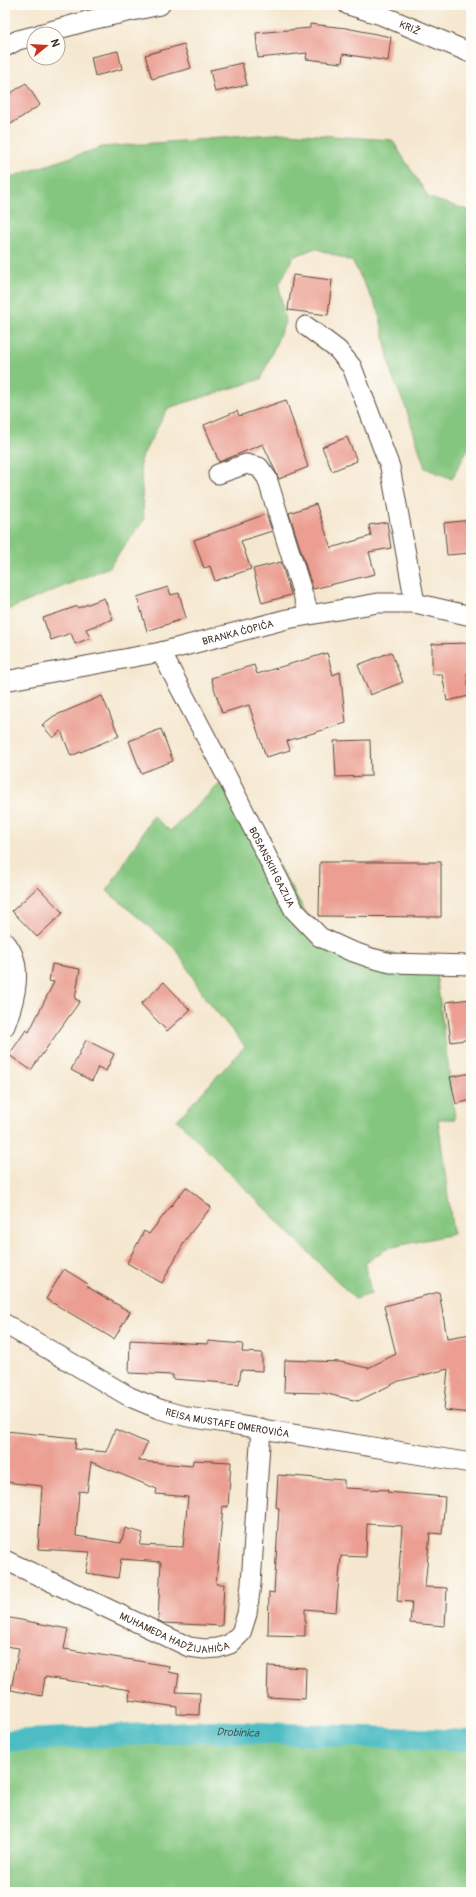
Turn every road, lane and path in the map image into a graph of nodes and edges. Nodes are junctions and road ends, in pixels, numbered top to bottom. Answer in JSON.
{"nodes":[{"id":1,"x":160,"y":5,"type":"edge"},
{"id":2,"x":348,"y":5,"type":"edge"},
{"id":3,"x":66,"y":27,"type":"edge"},
{"id":4,"x":26,"y":38,"type":"edge"},
{"id":5,"x":5,"y":47,"type":"edge"},
{"id":6,"x":471,"y":53,"type":"edge"},
{"id":7,"x":306,"y":326,"type":"dead end"},
{"id":8,"x":218,"y":474,"type":"dead end"},
{"id":9,"x":415,"y":603,"type":"junction"},
{"id":10,"x":309,"y":614,"type":"junction"},
{"id":11,"x":471,"y":616,"type":"edge"},
{"id":12,"x":161,"y":652,"type":"junction"},
{"id":13,"x":5,"y":681,"type":"edge"},
{"id":14,"x":5,"y":942,"type":"edge"},
{"id":15,"x":471,"y":965,"type":"edge"},
{"id":16,"x":5,"y":1026,"type":"edge"},
{"id":17,"x":5,"y":1324,"type":"edge"},
{"id":18,"x":261,"y":1428,"type":"junction"},
{"id":19,"x":471,"y":1463,"type":"edge"},
{"id":20,"x":5,"y":1560,"type":"edge"}],
"edges":[{"from":1,"to":3,"type":"street"},
{"from":2,"to":6,"type":"street","name":"KRIŽ"},
{"from":4,"to":5,"type":"street"},
{"from":7,"to":9,"type":"street"},
{"from":8,"to":10,"type":"street"},
{"from":9,"to":10,"type":"street","name":"BRANKA ĆOPIĆA"},
{"from":9,"to":11,"type":"street","name":"BRANKA ĆOPIĆA"},
{"from":10,"to":12,"type":"street","name":"BRANKA ĆOPIĆA"},
{"from":12,"to":13,"type":"street","name":"BRANKA ĆOPIĆA"},
{"from":12,"to":15,"type":"street","name":"BOSANSKIH GAZIJA"},
{"from":14,"to":16,"type":"street"},
{"from":17,"to":18,"type":"street","name":"REISA MUSTAFE OMEROVIĆA"},
{"from":18,"to":19,"type":"street","name":"REISA MUSTAFE OMEROVIĆA"},
{"from":18,"to":20,"type":"street","name":"MUHAMEDA HADŽIJAHIĆA"}]}
